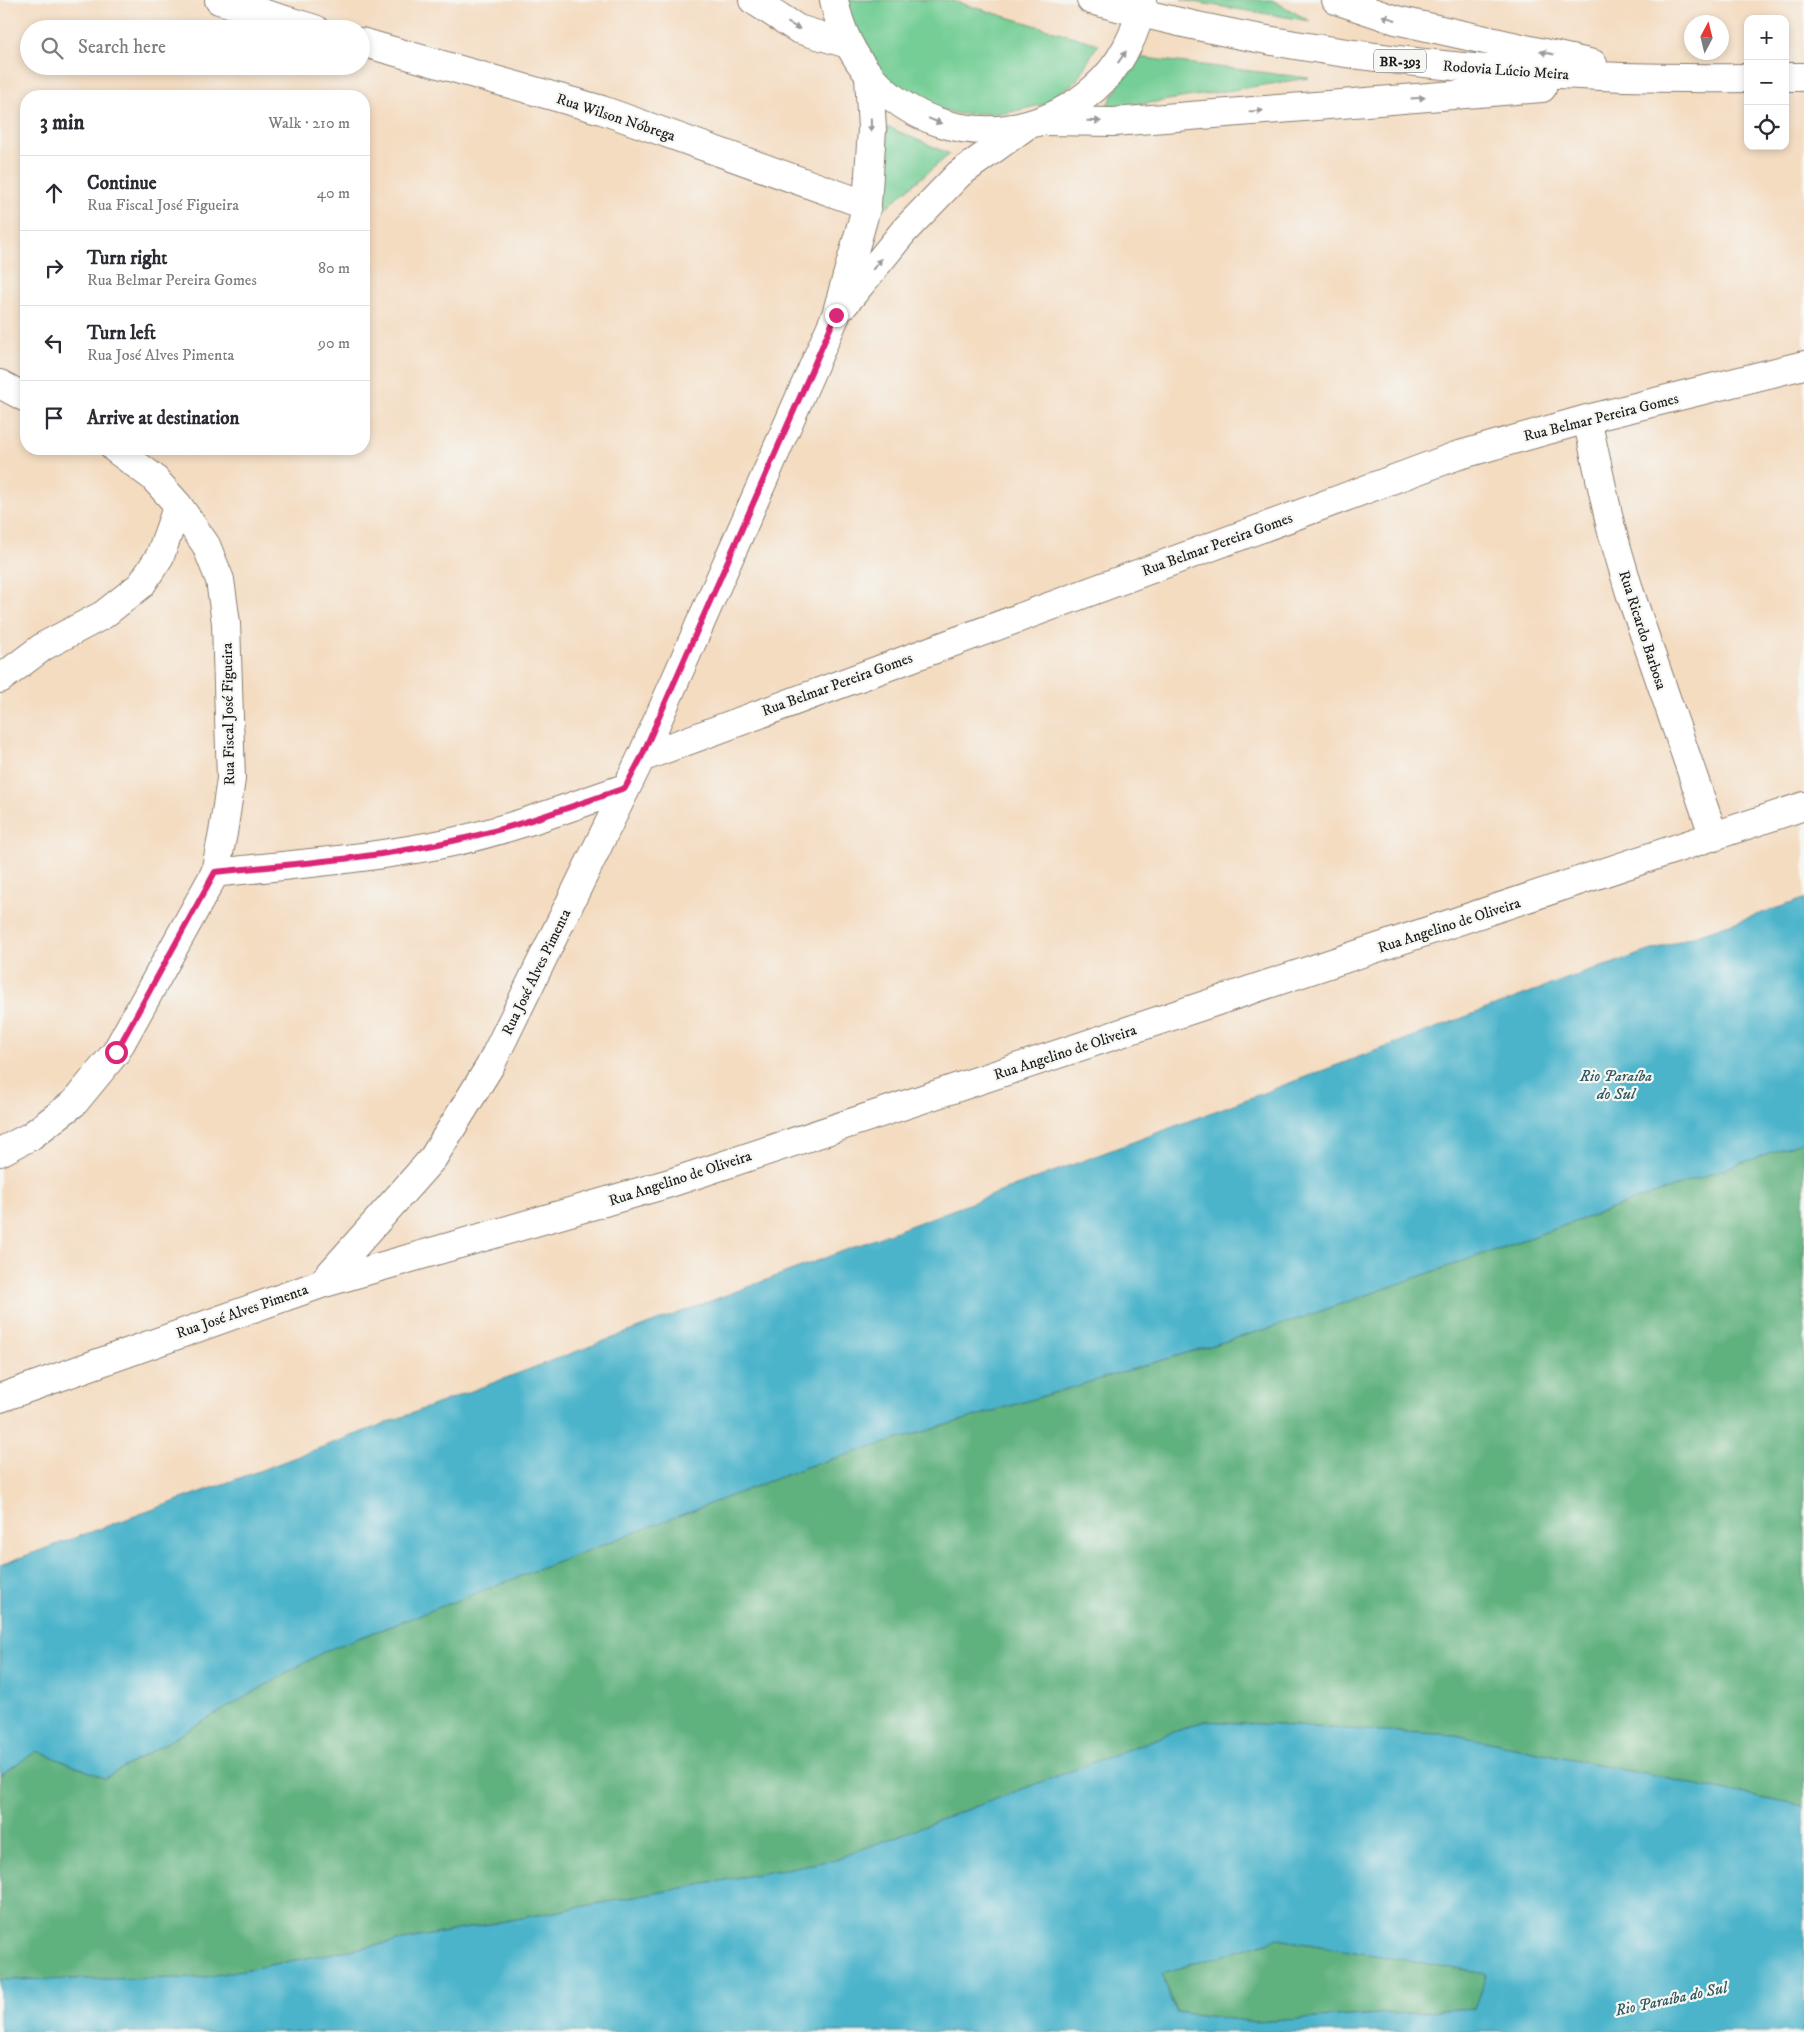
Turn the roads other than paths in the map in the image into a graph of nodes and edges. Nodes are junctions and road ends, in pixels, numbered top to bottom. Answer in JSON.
{"nodes":[{"id":1,"x":219,"y":0,"type":"edge"},
{"id":2,"x":753,"y":0,"type":"edge"},
{"id":3,"x":834,"y":0,"type":"edge"},
{"id":4,"x":1091,"y":0,"type":"edge"},
{"id":5,"x":1336,"y":0,"type":"edge"},
{"id":6,"x":1142,"y":7,"type":"edge"},
{"id":7,"x":285,"y":20,"type":"edge"},
{"id":8,"x":848,"y":44,"type":"junction"},
{"id":9,"x":370,"y":45,"type":"edge"},
{"id":10,"x":869,"y":77,"type":"junction"},
{"id":11,"x":1789,"y":77,"type":"edge"},
{"id":12,"x":1804,"y":77,"type":"edge"},
{"id":13,"x":1744,"y":78,"type":"edge"},
{"id":14,"x":1663,"y":79,"type":"junction"},
{"id":15,"x":1035,"y":124,"type":"junction"},
{"id":16,"x":867,"y":204,"type":"junction"},
{"id":17,"x":836,"y":315,"type":"junction"},
{"id":18,"x":1804,"y":365,"type":"edge"},
{"id":19,"x":0,"y":384,"type":"edge"},
{"id":20,"x":20,"y":395,"type":"edge"},
{"id":21,"x":1587,"y":419,"type":"junction"},
{"id":22,"x":123,"y":455,"type":"edge"},
{"id":23,"x":178,"y":505,"type":"junction"},
{"id":24,"x":0,"y":678,"type":"edge"},
{"id":25,"x":641,"y":758,"type":"junction"},
{"id":26,"x":625,"y":788,"type":"junction"},
{"id":27,"x":1804,"y":806,"type":"edge"},
{"id":28,"x":1714,"y":838,"type":"junction"},
{"id":29,"x":215,"y":872,"type":"junction"},
{"id":30,"x":0,"y":1152,"type":"edge"},
{"id":31,"x":321,"y":1284,"type":"junction"},
{"id":32,"x":0,"y":1398,"type":"edge"}],
"edges":[{"from":1,"to":7,"type":"main road"},
{"from":2,"to":8,"type":"main road","one_way":true},
{"from":3,"to":8,"type":"main road"},
{"from":4,"to":6,"type":"main road","name":"Rodovia Lúcio Meira","number":"BR-393"},
{"from":14,"to":5,"type":"main road","one_way":true},
{"from":6,"to":14,"type":"main road","name":"Rodovia Lúcio Meira","number":"BR-393"},
{"from":15,"to":6,"type":"main road","one_way":true},
{"from":8,"to":10,"type":"main road"},
{"from":9,"to":16,"type":"main road","name":"Rua Wilson Nóbrega"},
{"from":10,"to":15,"type":"main road","one_way":true},
{"from":10,"to":16,"type":"main road","name":"Rua José Alves Pimenta","one_way":true},
{"from":11,"to":12,"type":"main road"},
{"from":13,"to":14,"type":"main road","name":"Rodovia Lúcio Meira","number":"BR-393"},
{"from":15,"to":14,"type":"main road","one_way":true},
{"from":17,"to":15,"type":"main road","name":"Rua José Alves Pimenta","one_way":true},
{"from":16,"to":17,"type":"main road","name":"Rua José Alves Pimenta"},
{"from":17,"to":25,"type":"main road","name":"Rua José Alves Pimenta"},
{"from":18,"to":21,"type":"main road","name":"Rua Belmar Pereira Gomes"},
{"from":19,"to":20,"type":"main road"},
{"from":21,"to":25,"type":"main road","name":"Rua Belmar Pereira Gomes"},
{"from":21,"to":28,"type":"main road","name":"Rua Ricardo Barbosa"},
{"from":22,"to":23,"type":"main road","name":"Rua Fiscal José Figueira"},
{"from":23,"to":24,"type":"main road"},
{"from":23,"to":29,"type":"main road","name":"Rua Fiscal José Figueira"},
{"from":25,"to":26,"type":"main road","name":"Rua José Alves Pimenta"},
{"from":26,"to":29,"type":"main road"},
{"from":26,"to":31,"type":"main road","name":"Rua José Alves Pimenta"},
{"from":27,"to":28,"type":"main road","name":"Rua Angelino de Oliveira"},
{"from":28,"to":31,"type":"main road","name":"Rua Angelino de Oliveira"},
{"from":29,"to":30,"type":"main road","name":"Rua Fiscal José Figueira"},
{"from":31,"to":32,"type":"main road","name":"Rua José Alves Pimenta"}]}
